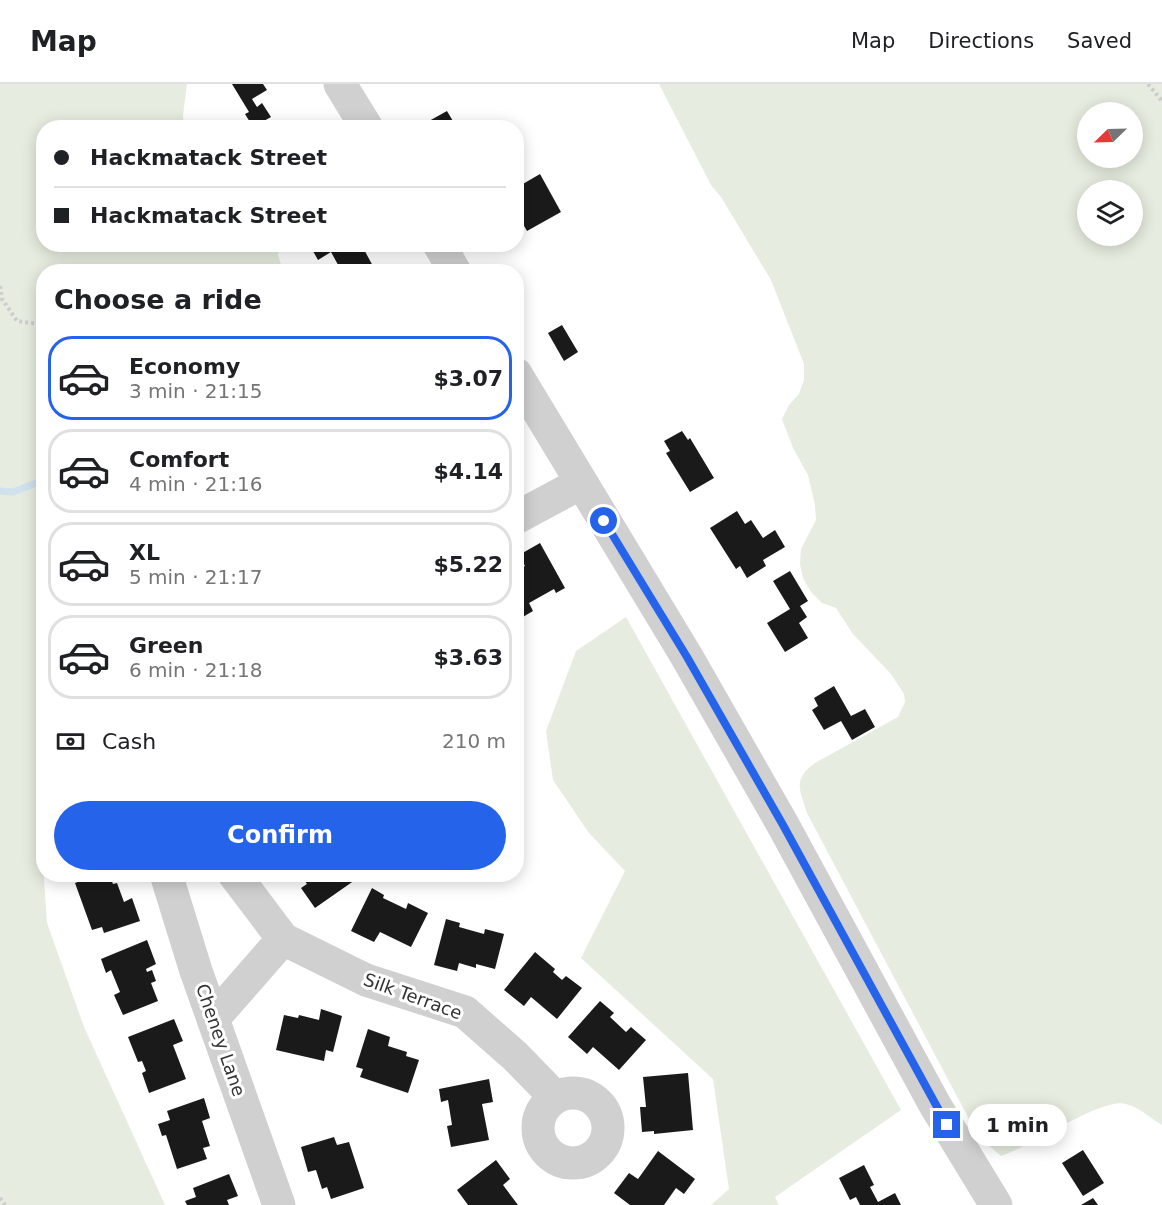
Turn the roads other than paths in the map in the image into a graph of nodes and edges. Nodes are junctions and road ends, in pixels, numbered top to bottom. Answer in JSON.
{"nodes":[{"id":1,"x":340,"y":84,"type":"edge"},
{"id":2,"x":362,"y":120,"type":"edge"},
{"id":3,"x":524,"y":387,"type":"edge"},
{"id":4,"x":581,"y":483,"type":"junction"},
{"id":5,"x":524,"y":514,"type":"edge"},
{"id":6,"x":169,"y":882,"type":"edge"},
{"id":7,"x":240,"y":882,"type":"edge"},
{"id":8,"x":283,"y":939,"type":"junction"},
{"id":9,"x":213,"y":1019,"type":"junction"},
{"id":10,"x":555,"y":1097,"type":"dead end"},
{"id":11,"x":279,"y":1205,"type":"edge"},
{"id":12,"x":996,"y":1205,"type":"edge"}],
"edges":[{"from":1,"to":2,"type":"street"},
{"from":3,"to":4,"type":"street"},
{"from":4,"to":5,"type":"street"},
{"from":4,"to":12,"type":"street"},
{"from":6,"to":9,"type":"street","name":"Cheney Lane"},
{"from":7,"to":8,"type":"street","name":"Silk Terrace"},
{"from":8,"to":9,"type":"street"},
{"from":8,"to":10,"type":"street","name":"Silk Terrace"},
{"from":9,"to":11,"type":"street","name":"Cheney Lane"}]}
